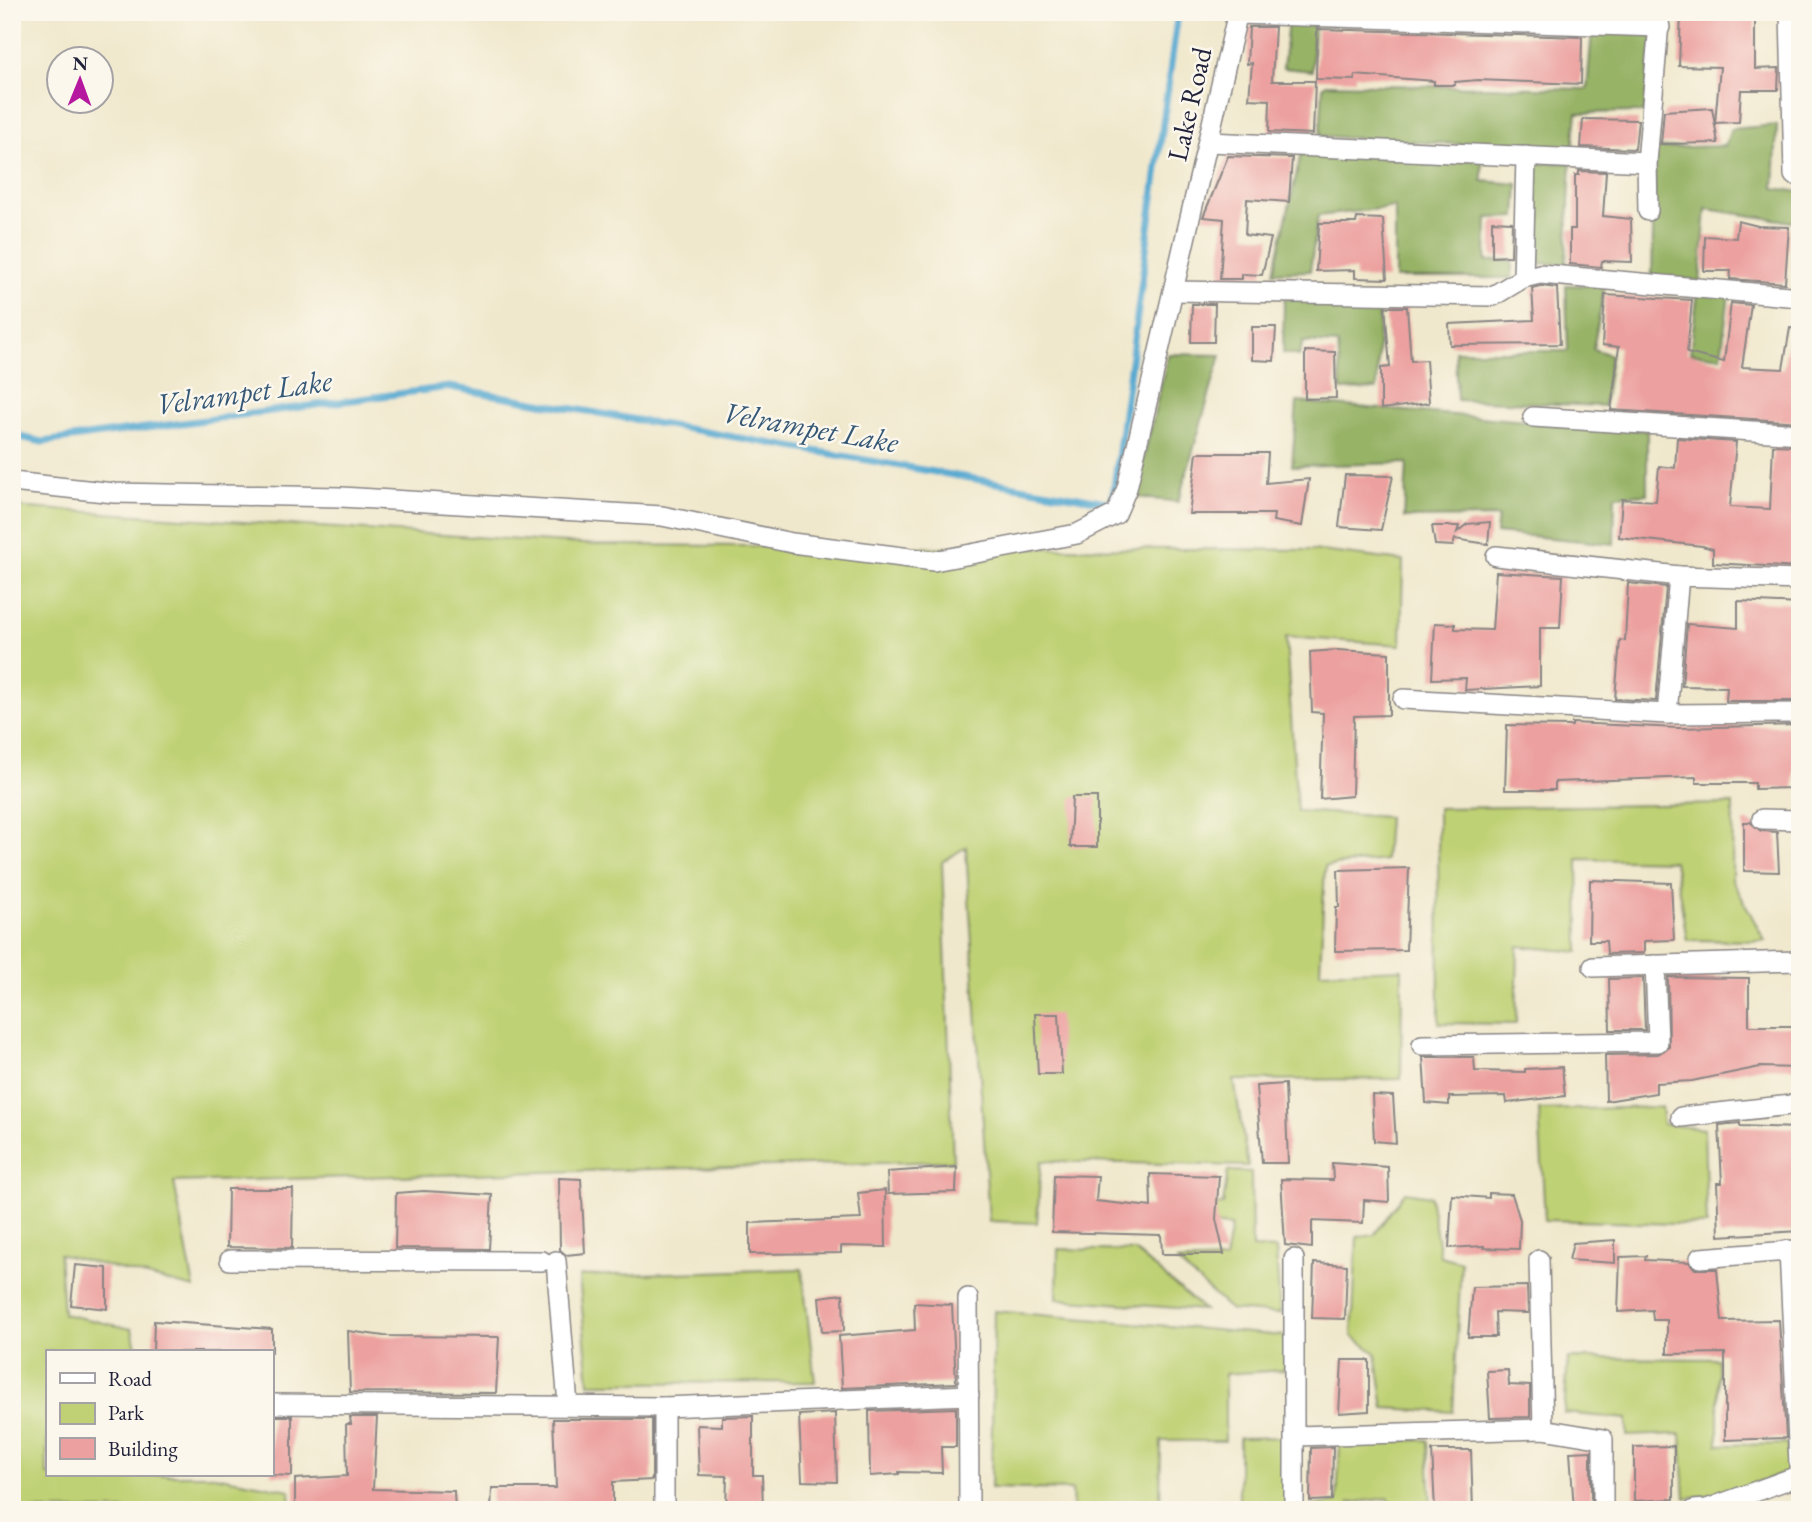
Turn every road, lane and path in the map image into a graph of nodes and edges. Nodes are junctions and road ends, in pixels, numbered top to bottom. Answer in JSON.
{"nodes":[{"id":1,"x":1790,"y":12,"type":"edge"},
{"id":2,"x":1238,"y":13,"type":"edge"},
{"id":3,"x":1660,"y":20,"type":"edge"},
{"id":4,"x":1209,"y":142,"type":"junction"},
{"id":5,"x":1525,"y":156,"type":"junction"},
{"id":6,"x":1647,"y":162,"type":"junction"},
{"id":7,"x":1800,"y":176,"type":"edge"},
{"id":8,"x":1648,"y":211,"type":"dead end"},
{"id":9,"x":1523,"y":278,"type":"junction"},
{"id":10,"x":1174,"y":291,"type":"junction"},
{"id":11,"x":1800,"y":297,"type":"edge"},
{"id":12,"x":1533,"y":417,"type":"dead end"},
{"id":13,"x":1800,"y":434,"type":"edge"},
{"id":14,"x":12,"y":482,"type":"edge"},
{"id":15,"x":1496,"y":556,"type":"dead end"},
{"id":16,"x":1679,"y":576,"type":"junction"},
{"id":17,"x":1800,"y":580,"type":"edge"},
{"id":18,"x":1404,"y":699,"type":"dead end"},
{"id":19,"x":1800,"y":712,"type":"edge"},
{"id":20,"x":1667,"y":714,"type":"junction"},
{"id":21,"x":1762,"y":818,"type":"dead end"},
{"id":22,"x":1800,"y":820,"type":"edge"},
{"id":23,"x":1800,"y":961,"type":"edge"},
{"id":24,"x":1655,"y":965,"type":"junction"},
{"id":25,"x":1593,"y":967,"type":"dead end"},
{"id":26,"x":1422,"y":1045,"type":"dead end"},
{"id":27,"x":1800,"y":1104,"type":"edge"},
{"id":28,"x":1681,"y":1117,"type":"dead end"},
{"id":29,"x":1794,"y":1250,"type":"edge"},
{"id":30,"x":1700,"y":1258,"type":"dead end"},
{"id":31,"x":230,"y":1259,"type":"dead end"},
{"id":32,"x":1294,"y":1259,"type":"dead end"},
{"id":33,"x":1539,"y":1260,"type":"dead end"},
{"id":34,"x":968,"y":1298,"type":"dead end"},
{"id":35,"x":969,"y":1395,"type":"junction"},
{"id":36,"x":273,"y":1404,"type":"edge"},
{"id":37,"x":568,"y":1405,"type":"junction"},
{"id":38,"x":664,"y":1407,"type":"junction"},
{"id":39,"x":1543,"y":1429,"type":"junction"},
{"id":40,"x":1296,"y":1436,"type":"junction"},
{"id":41,"x":1799,"y":1480,"type":"edge"},
{"id":42,"x":664,"y":1510,"type":"edge"},
{"id":43,"x":969,"y":1510,"type":"edge"},
{"id":44,"x":1294,"y":1510,"type":"edge"},
{"id":45,"x":1604,"y":1510,"type":"edge"},
{"id":46,"x":1694,"y":1510,"type":"edge"}],
"edges":[{"from":1,"to":7,"type":"street"},
{"from":2,"to":3,"type":"street"},
{"from":2,"to":4,"type":"street","name":"Lake Road"},
{"from":3,"to":6,"type":"street"},
{"from":4,"to":5,"type":"street"},
{"from":4,"to":10,"type":"street","name":"Lake Road"},
{"from":5,"to":6,"type":"street"},
{"from":5,"to":9,"type":"street"},
{"from":6,"to":8,"type":"street"},
{"from":9,"to":10,"type":"street"},
{"from":9,"to":11,"type":"street"},
{"from":10,"to":14,"type":"street","name":"Lake Road"},
{"from":12,"to":13,"type":"street"},
{"from":15,"to":16,"type":"street"},
{"from":16,"to":17,"type":"street"},
{"from":16,"to":20,"type":"street"},
{"from":18,"to":20,"type":"street"},
{"from":19,"to":20,"type":"street"},
{"from":21,"to":22,"type":"street"},
{"from":23,"to":24,"type":"street"},
{"from":24,"to":25,"type":"street"},
{"from":24,"to":26,"type":"street"},
{"from":27,"to":28,"type":"street"},
{"from":29,"to":30,"type":"street"},
{"from":29,"to":41,"type":"street"},
{"from":31,"to":37,"type":"street"},
{"from":32,"to":40,"type":"street"},
{"from":33,"to":39,"type":"street"},
{"from":34,"to":35,"type":"street"},
{"from":35,"to":38,"type":"street"},
{"from":35,"to":43,"type":"street"},
{"from":36,"to":37,"type":"street"},
{"from":37,"to":38,"type":"street"},
{"from":38,"to":42,"type":"street"},
{"from":39,"to":40,"type":"street"},
{"from":39,"to":45,"type":"street"},
{"from":40,"to":44,"type":"street"},
{"from":41,"to":46,"type":"street"}]}
